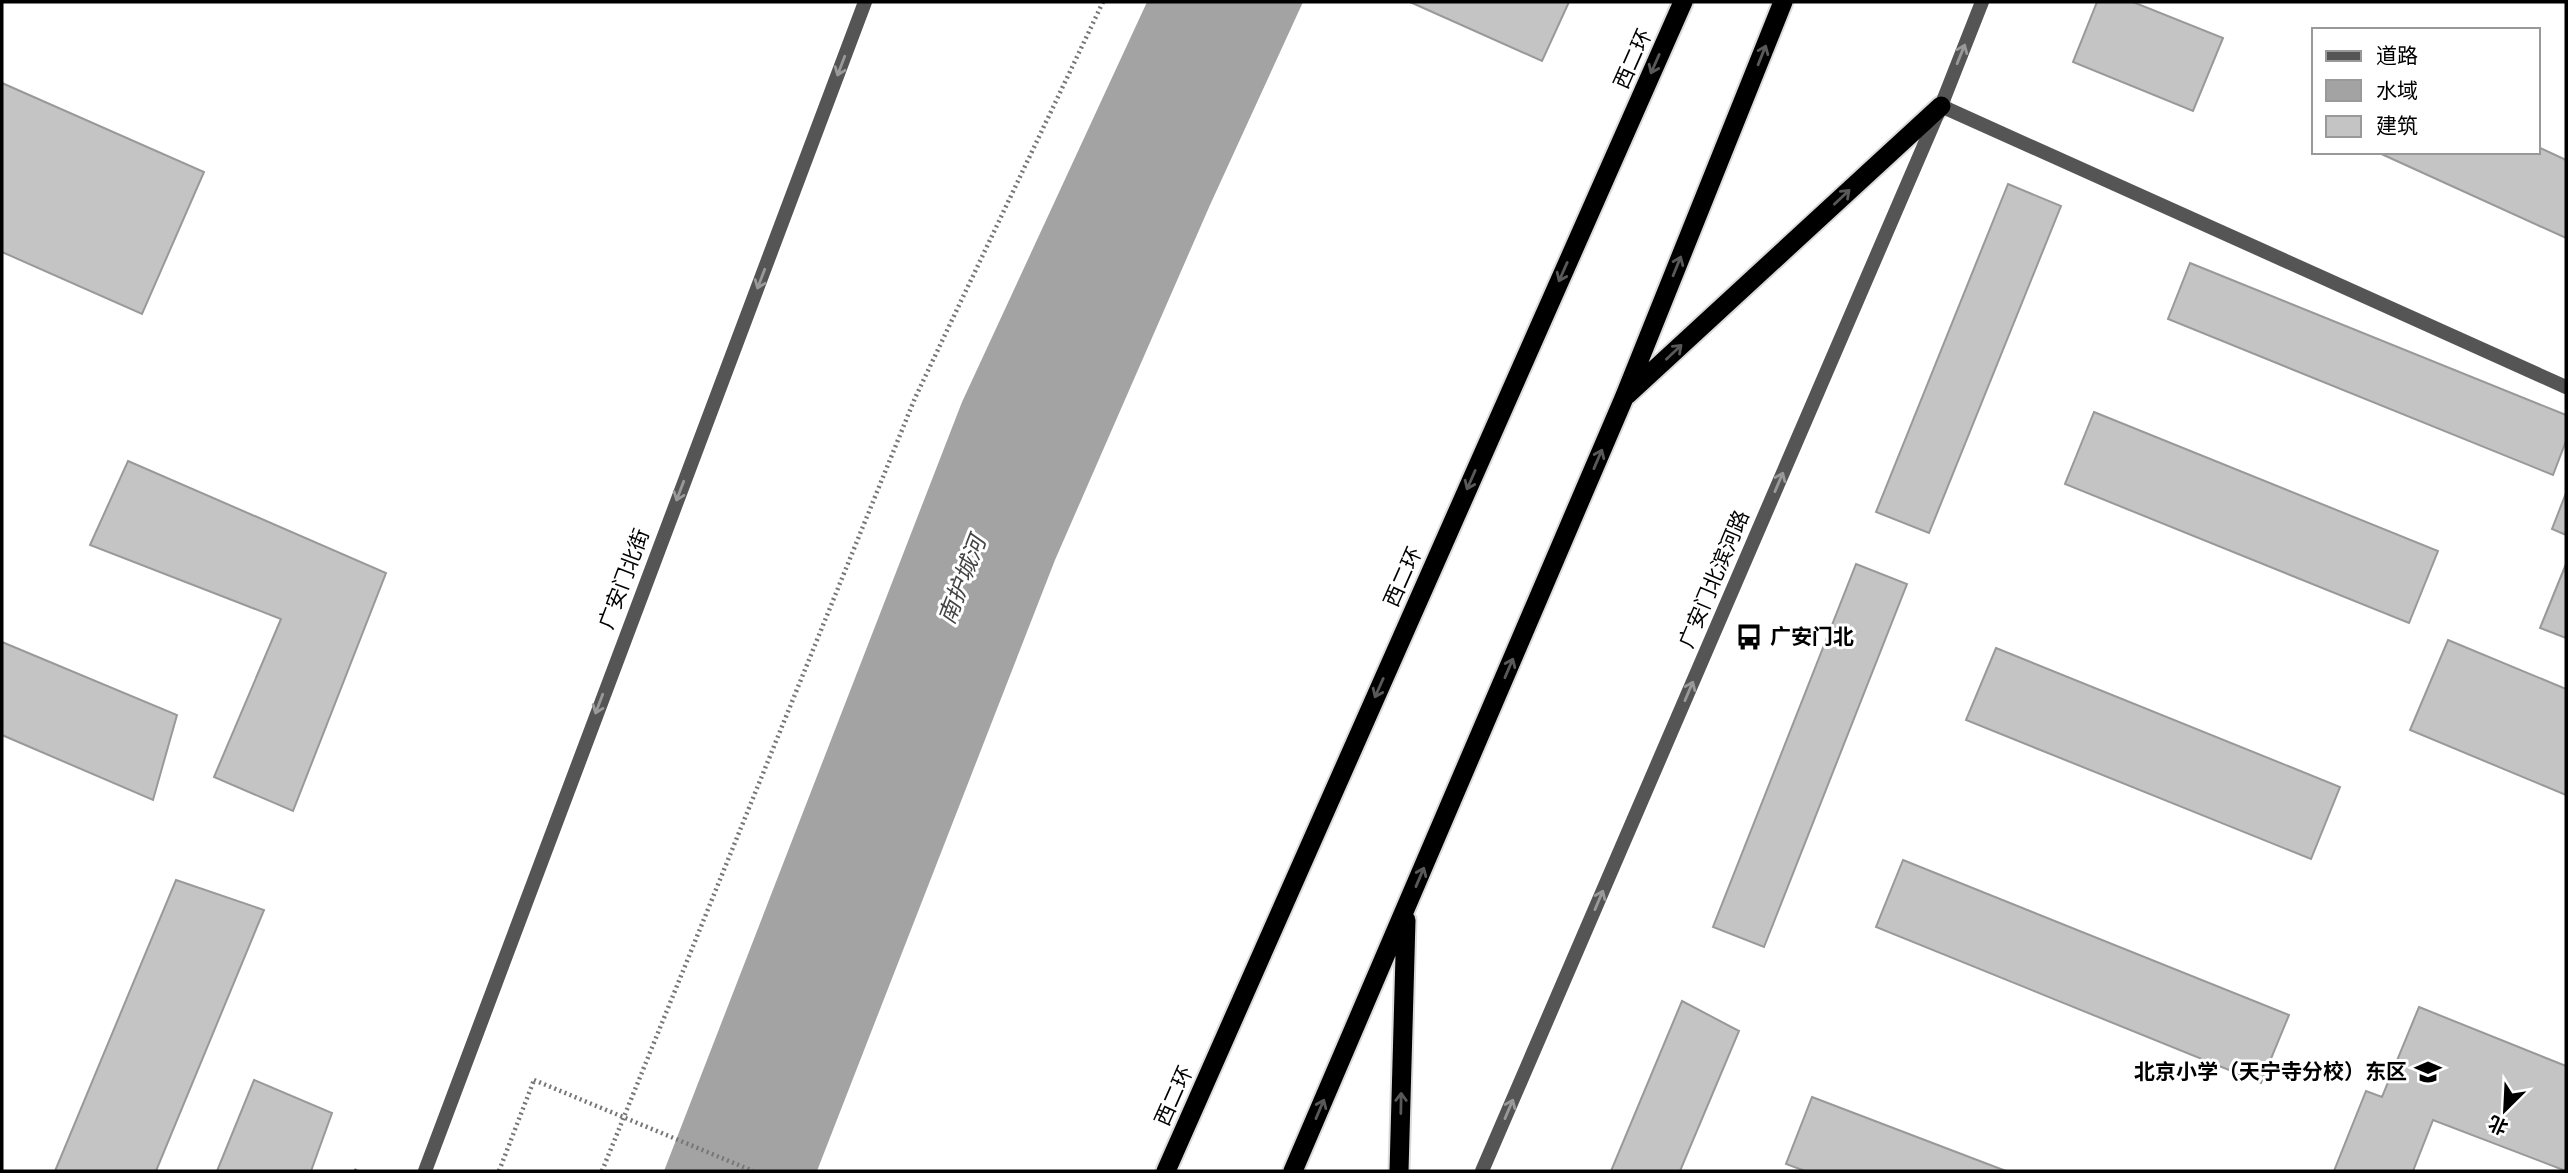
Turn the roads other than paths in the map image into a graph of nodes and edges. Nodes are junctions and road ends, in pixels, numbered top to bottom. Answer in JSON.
{"nodes":[{"id":1,"x":865,"y":2,"type":"edge"},
{"id":2,"x":1683,"y":2,"type":"edge"},
{"id":3,"x":1783,"y":2,"type":"edge"},
{"id":4,"x":1982,"y":2,"type":"edge"},
{"id":5,"x":1941,"y":106,"type":"junction"},
{"id":6,"x":2566,"y":387,"type":"edge"},
{"id":7,"x":1624,"y":398,"type":"junction"},
{"id":8,"x":1406,"y":910,"type":"junction"},
{"id":9,"x":425,"y":1171,"type":"edge"},
{"id":10,"x":1166,"y":1171,"type":"edge"},
{"id":11,"x":1293,"y":1171,"type":"edge"},
{"id":12,"x":1399,"y":1171,"type":"edge"},
{"id":13,"x":1482,"y":1171,"type":"edge"}],
"edges":[{"from":1,"to":9,"type":"street","name":"广安门北街","one_way":true},
{"from":2,"to":10,"type":"highway","name":"西二环","one_way":true},
{"from":7,"to":3,"type":"highway","one_way":true},
{"from":5,"to":4,"type":"street","name":"广安门北滨河路","one_way":true},
{"from":5,"to":6,"type":"street"},
{"from":7,"to":5,"type":"highway","one_way":true},
{"from":13,"to":5,"type":"street","name":"广安门北滨河路","one_way":true},
{"from":8,"to":7,"type":"highway","one_way":true},
{"from":11,"to":8,"type":"highway","one_way":true},
{"from":12,"to":8,"type":"highway","one_way":true}]}
